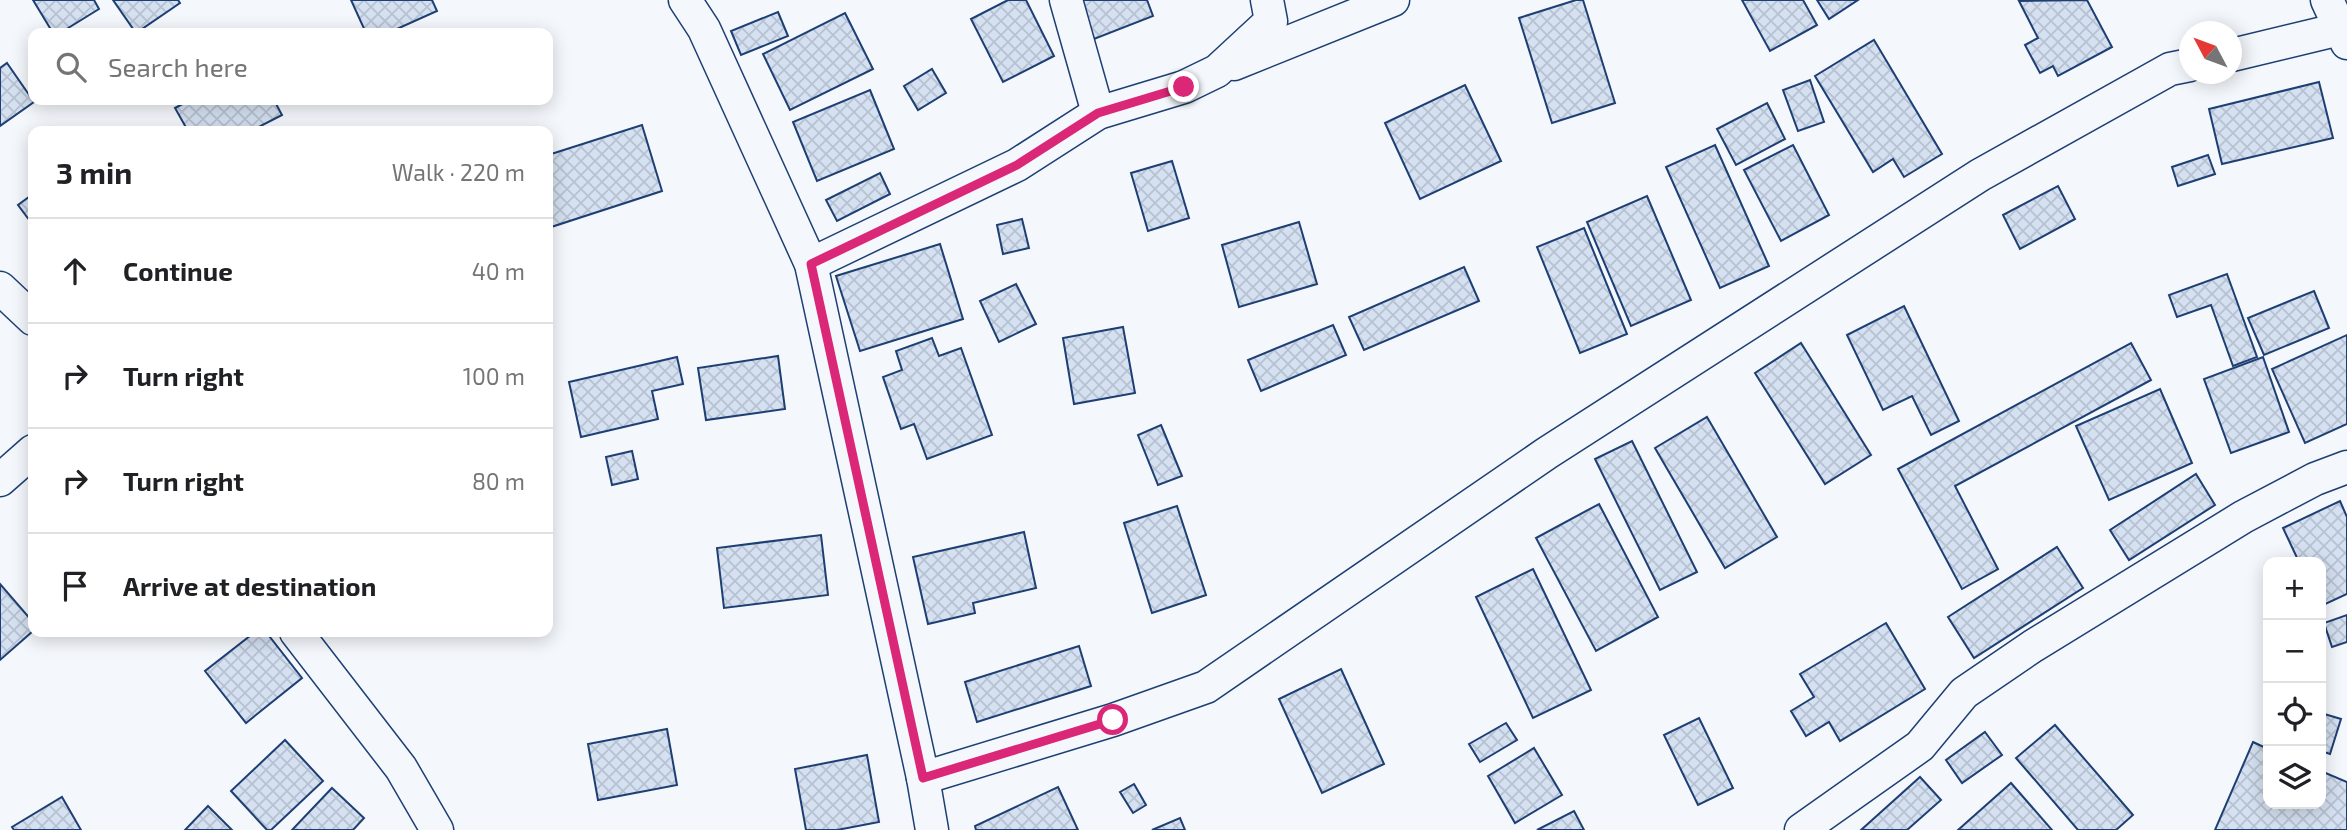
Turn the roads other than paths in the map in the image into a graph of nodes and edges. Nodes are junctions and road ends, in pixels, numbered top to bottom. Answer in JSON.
{"nodes":[{"id":1,"x":685,"y":0,"type":"edge"},
{"id":2,"x":1066,"y":0,"type":"edge"},
{"id":3,"x":1266,"y":0,"type":"edge"},
{"id":4,"x":1393,"y":0,"type":"edge"},
{"id":5,"x":2327,"y":0,"type":"edge"},
{"id":6,"x":2344,"y":36,"type":"edge"},
{"id":7,"x":2242,"y":53,"type":"edge"},
{"id":8,"x":2179,"y":67,"type":"edge"},
{"id":9,"x":1217,"y":71,"type":"junction"},
{"id":10,"x":1098,"y":113,"type":"junction"},
{"id":11,"x":811,"y":264,"type":"junction"},
{"id":12,"x":0,"y":288,"type":"edge"},
{"id":13,"x":28,"y":314,"type":"edge"},
{"id":14,"x":28,"y":455,"type":"edge"},
{"id":15,"x":2347,"y":467,"type":"edge"},
{"id":16,"x":0,"y":480,"type":"edge"},
{"id":17,"x":300,"y":637,"type":"edge"},
{"id":18,"x":923,"y":778,"type":"junction"},
{"id":19,"x":437,"y":830,"type":"edge"},
{"id":20,"x":932,"y":830,"type":"edge"},
{"id":21,"x":1801,"y":830,"type":"edge"}],
"edges":[{"from":1,"to":11,"type":"street"},
{"from":2,"to":10,"type":"street"},
{"from":3,"to":9,"type":"street"},
{"from":4,"to":9,"type":"street"},
{"from":5,"to":6,"type":"street"},
{"from":6,"to":7,"type":"street"},
{"from":8,"to":18,"type":"street"},
{"from":9,"to":10,"type":"street"},
{"from":10,"to":11,"type":"street"},
{"from":11,"to":18,"type":"street"},
{"from":12,"to":13,"type":"street"},
{"from":14,"to":16,"type":"street"},
{"from":15,"to":21,"type":"street"},
{"from":17,"to":19,"type":"street"},
{"from":18,"to":20,"type":"street"}]}
